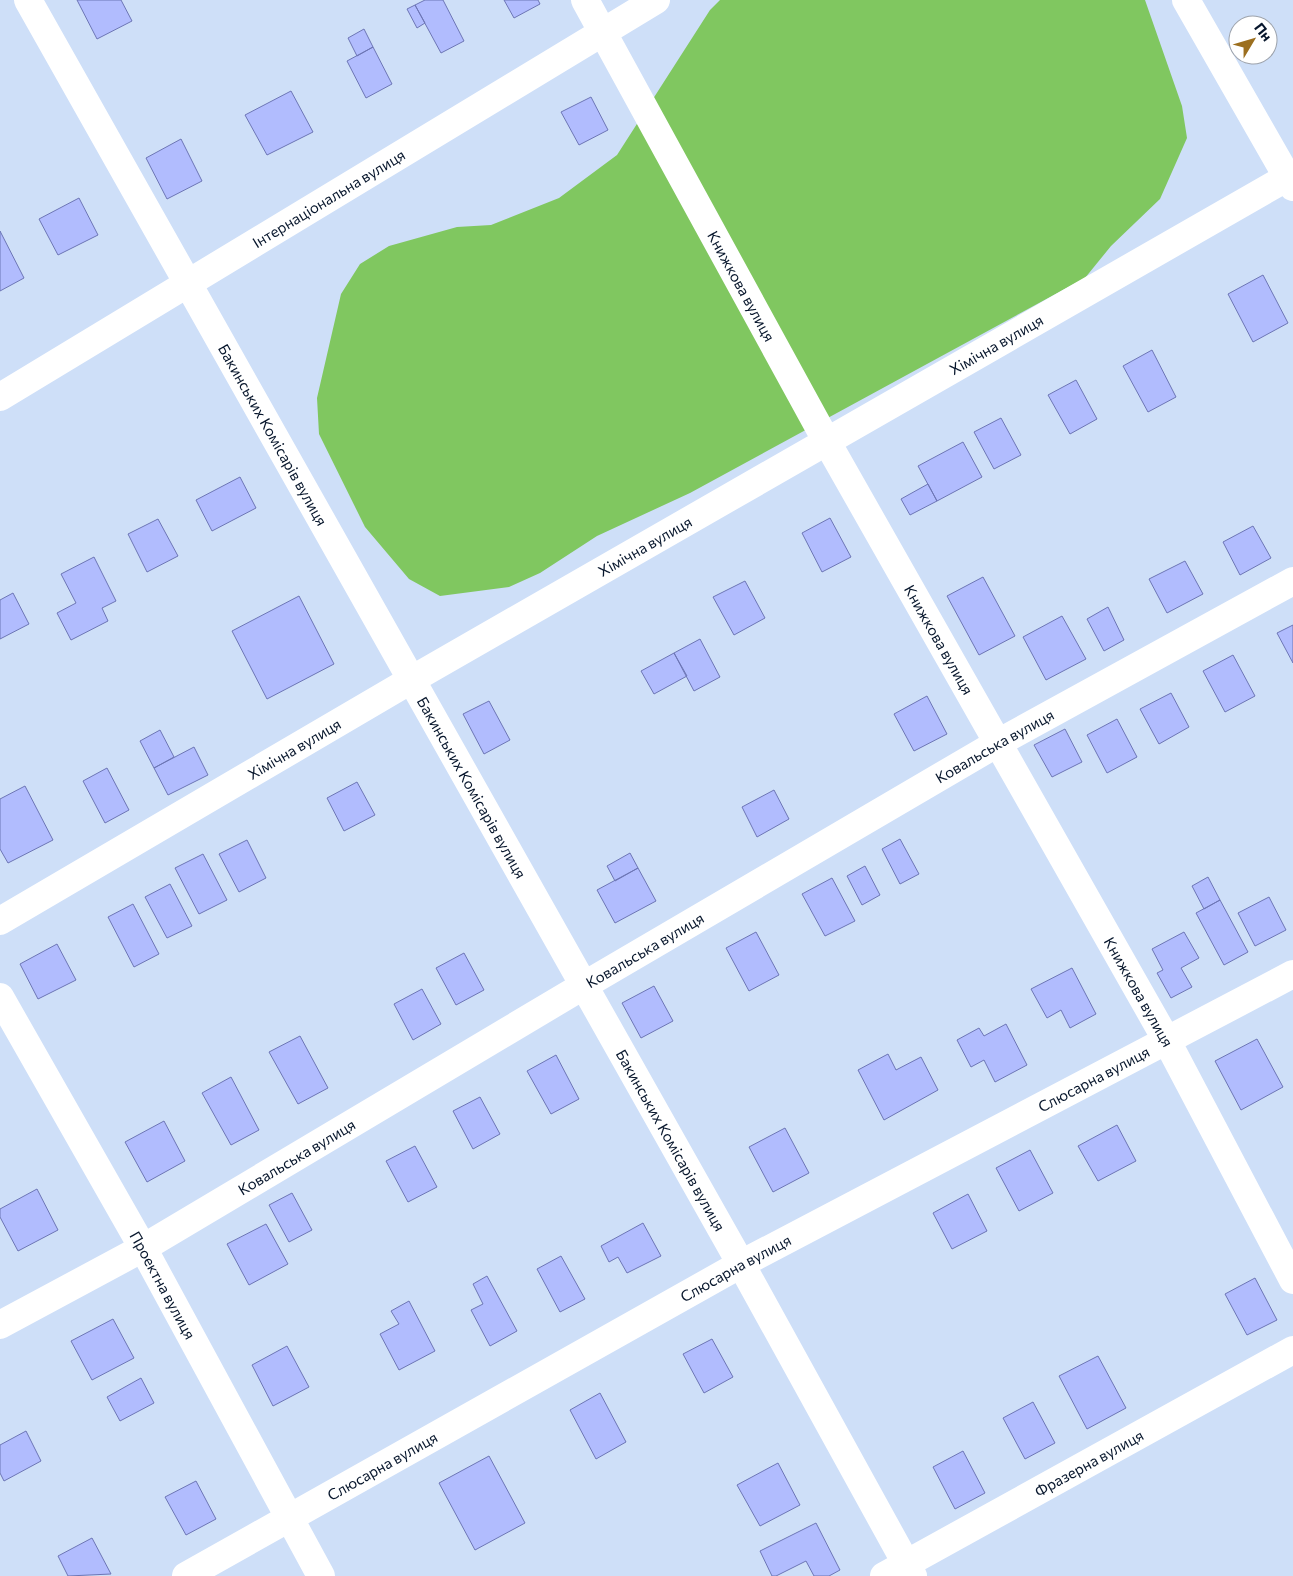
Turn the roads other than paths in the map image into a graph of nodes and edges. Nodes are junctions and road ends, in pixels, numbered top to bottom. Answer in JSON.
{"nodes":[{"id":1,"x":28,"y":0,"type":"edge"},
{"id":2,"x":585,"y":0,"type":"edge"},
{"id":3,"x":656,"y":0,"type":"edge"},
{"id":4,"x":1186,"y":0,"type":"edge"},
{"id":5,"x":603,"y":32,"type":"junction"},
{"id":6,"x":1291,"y":179,"type":"edge"},
{"id":7,"x":188,"y":284,"type":"junction"},
{"id":8,"x":0,"y":397,"type":"edge"},
{"id":9,"x":827,"y":442,"type":"junction"},
{"id":10,"x":1293,"y":581,"type":"edge"},
{"id":11,"x":412,"y":680,"type":"junction"},
{"id":12,"x":996,"y":744,"type":"junction"},
{"id":13,"x":0,"y":921,"type":"edge"},
{"id":14,"x":1293,"y":974,"type":"edge"},
{"id":15,"x":583,"y":986,"type":"junction"},
{"id":16,"x":0,"y":997,"type":"edge"},
{"id":17,"x":1166,"y":1041,"type":"junction"},
{"id":18,"x":143,"y":1248,"type":"junction"},
{"id":19,"x":741,"y":1264,"type":"junction"},
{"id":20,"x":1293,"y":1280,"type":"edge"},
{"id":21,"x":0,"y":1325,"type":"edge"},
{"id":22,"x":1293,"y":1350,"type":"edge"},
{"id":23,"x":289,"y":1517,"type":"junction"},
{"id":24,"x":901,"y":1572,"type":"edge"},
{"id":25,"x":186,"y":1576,"type":"edge"},
{"id":26,"x":321,"y":1576,"type":"edge"}],
"edges":[{"from":1,"to":7,"type":"street","name":"Бакинських Комісарів вулиця"},
{"from":2,"to":5,"type":"street","name":"Книжкова вулиця"},
{"from":3,"to":5,"type":"street","name":"Інтернаціональна вулиця"},
{"from":4,"to":6,"type":"street"},
{"from":5,"to":7,"type":"street","name":"Інтернаціональна вулиця"},
{"from":5,"to":9,"type":"street","name":"Книжкова вулиця"},
{"from":6,"to":9,"type":"street","name":"Хімічна вулиця"},
{"from":7,"to":8,"type":"street","name":"Інтернаціональна вулиця"},
{"from":7,"to":11,"type":"street","name":"Бакинських Комісарів вулиця"},
{"from":9,"to":11,"type":"street","name":"Хімічна вулиця"},
{"from":9,"to":12,"type":"street","name":"Книжкова вулиця"},
{"from":10,"to":12,"type":"street","name":"Ковальська вулиця"},
{"from":11,"to":13,"type":"street","name":"Хімічна вулиця"},
{"from":11,"to":15,"type":"street","name":"Бакинських Комісарів вулиця"},
{"from":12,"to":15,"type":"street","name":"Ковальська вулиця"},
{"from":12,"to":17,"type":"street","name":"Книжкова вулиця"},
{"from":14,"to":17,"type":"street","name":"Слюсарна вулиця"},
{"from":15,"to":18,"type":"street","name":"Ковальська вулиця"},
{"from":15,"to":19,"type":"street","name":"Бакинських Комісарів вулиця"},
{"from":16,"to":18,"type":"street","name":"Проектна вулиця"},
{"from":17,"to":19,"type":"street","name":"Слюсарна вулиця"},
{"from":17,"to":20,"type":"street","name":"Книжкова вулиця"},
{"from":18,"to":21,"type":"street","name":"Ковальська вулиця"},
{"from":18,"to":23,"type":"street","name":"Проектна вулиця"},
{"from":19,"to":23,"type":"street","name":"Слюсарна вулиця"},
{"from":19,"to":24,"type":"street","name":"Бакинських Комісарів вулиця"},
{"from":22,"to":24,"type":"street","name":"Фразерна вулиця"},
{"from":23,"to":25,"type":"street","name":"Слюсарна вулиця"},
{"from":23,"to":26,"type":"street","name":"Проектна вулиця"}]}
